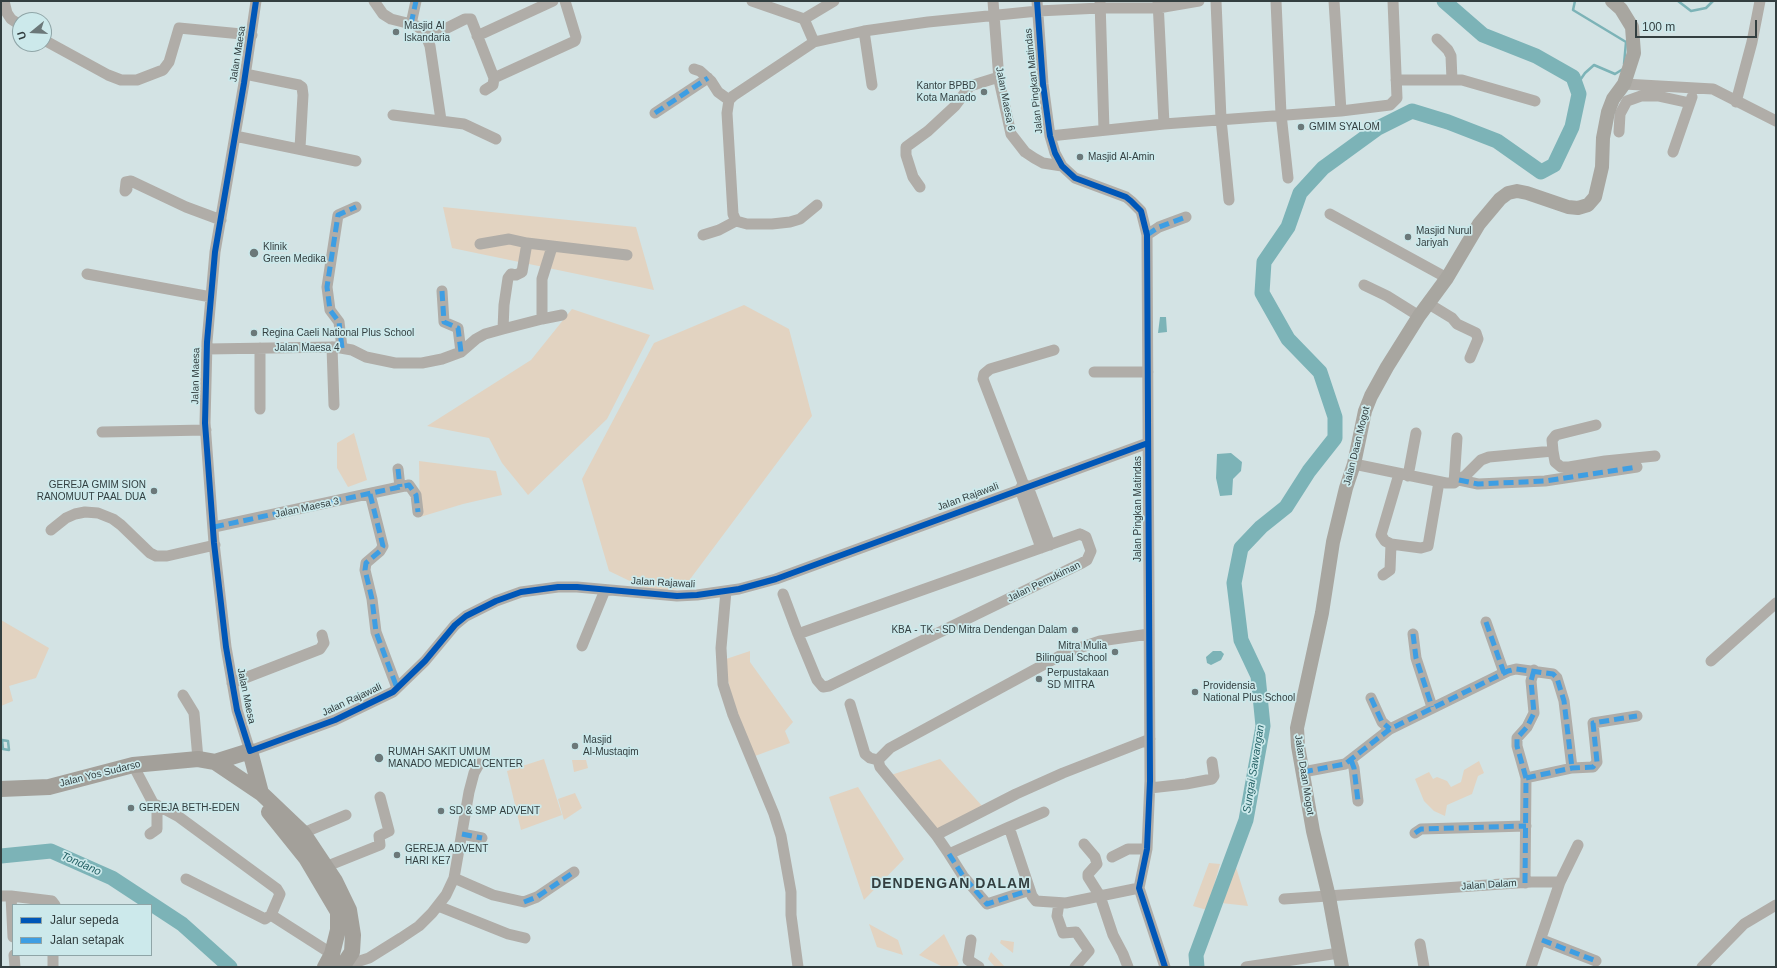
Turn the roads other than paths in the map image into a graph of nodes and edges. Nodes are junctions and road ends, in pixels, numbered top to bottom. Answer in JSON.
{"nodes":[{"id":1,"x":4,"y":1,"type":"edge"},
{"id":2,"x":256,"y":1,"type":"edge"},
{"id":3,"x":374,"y":1,"type":"edge"},
{"id":4,"x":416,"y":1,"type":"edge"},
{"id":5,"x":553,"y":1,"type":"edge"},
{"id":6,"x":564,"y":1,"type":"edge"},
{"id":7,"x":752,"y":1,"type":"edge"},
{"id":8,"x":834,"y":1,"type":"edge"},
{"id":9,"x":994,"y":1,"type":"edge"},
{"id":10,"x":1199,"y":1,"type":"edge"},
{"id":11,"x":1216,"y":1,"type":"edge"},
{"id":12,"x":1276,"y":1,"type":"edge"},
{"id":13,"x":1334,"y":1,"type":"edge"},
{"id":14,"x":1393,"y":1,"type":"edge"},
{"id":15,"x":1612,"y":1,"type":"edge"},
{"id":16,"x":1760,"y":1,"type":"edge"},
{"id":17,"x":1100,"y":4,"type":"edge"},
{"id":18,"x":1158,"y":5,"type":"edge"},
{"id":19,"x":1037,"y":6,"type":"edge"},
{"id":20,"x":994,"y":16,"type":"junction"},
{"id":21,"x":804,"y":19,"type":"junction"},
{"id":22,"x":12,"y":20,"type":"edge"},
{"id":23,"x":411,"y":24,"type":"junction"},
{"id":24,"x":864,"y":31,"type":"junction"},
{"id":25,"x":252,"y":35,"type":"junction"},
{"id":26,"x":476,"y":36,"type":"junction"},
{"id":27,"x":427,"y":38,"type":"junction"},
{"id":28,"x":1437,"y":39,"type":"dead end"},
{"id":29,"x":814,"y":42,"type":"junction"},
{"id":30,"x":52,"y":44,"type":"edge"},
{"id":31,"x":694,"y":69,"type":"dead end"},
{"id":32,"x":245,"y":74,"type":"junction"},
{"id":33,"x":998,"y":77,"type":"junction"},
{"id":34,"x":494,"y":78,"type":"junction"},
{"id":35,"x":708,"y":78,"type":"junction"},
{"id":36,"x":1396,"y":80,"type":"junction"},
{"id":37,"x":1452,"y":80,"type":"junction"},
{"id":38,"x":1624,"y":84,"type":"junction"},
{"id":39,"x":872,"y":85,"type":"dead end"},
{"id":40,"x":1695,"y":87,"type":"junction"},
{"id":41,"x":485,"y":90,"type":"dead end"},
{"id":42,"x":729,"y":100,"type":"junction"},
{"id":43,"x":1535,"y":101,"type":"dead end"},
{"id":44,"x":1736,"y":102,"type":"junction"},
{"id":45,"x":1690,"y":103,"type":"junction"},
{"id":46,"x":1341,"y":111,"type":"junction"},
{"id":47,"x":654,"y":113,"type":"dead end"},
{"id":48,"x":1281,"y":114,"type":"junction"},
{"id":49,"x":393,"y":116,"type":"dead end"},
{"id":50,"x":1221,"y":119,"type":"junction"},
{"id":51,"x":441,"y":120,"type":"junction"},
{"id":52,"x":1776,"y":121,"type":"edge"},
{"id":53,"x":1164,"y":124,"type":"junction"},
{"id":54,"x":1104,"y":130,"type":"junction"},
{"id":55,"x":1619,"y":132,"type":"dead end"},
{"id":56,"x":235,"y":136,"type":"junction"},
{"id":57,"x":1050,"y":136,"type":"junction"},
{"id":58,"x":496,"y":139,"type":"dead end"},
{"id":59,"x":300,"y":148,"type":"junction"},
{"id":60,"x":1673,"y":152,"type":"dead end"},
{"id":61,"x":356,"y":161,"type":"dead end"},
{"id":62,"x":1062,"y":166,"type":"junction"},
{"id":63,"x":1288,"y":178,"type":"dead end"},
{"id":64,"x":920,"y":187,"type":"dead end"},
{"id":65,"x":127,"y":189,"type":"dead end"},
{"id":66,"x":1229,"y":200,"type":"dead end"},
{"id":67,"x":817,"y":205,"type":"dead end"},
{"id":68,"x":356,"y":207,"type":"dead end"},
{"id":69,"x":1330,"y":214,"type":"dead end"},
{"id":70,"x":1186,"y":217,"type":"dead end"},
{"id":71,"x":221,"y":220,"type":"junction"},
{"id":72,"x":736,"y":221,"type":"junction"},
{"id":73,"x":1147,"y":235,"type":"junction"},
{"id":74,"x":703,"y":236,"type":"dead end"},
{"id":75,"x":527,"y":243,"type":"junction"},
{"id":76,"x":480,"y":244,"type":"dead end"},
{"id":77,"x":552,"y":247,"type":"junction"},
{"id":78,"x":626,"y":254,"type":"dead end"},
{"id":79,"x":87,"y":274,"type":"dead end"},
{"id":80,"x":1447,"y":278,"type":"junction"},
{"id":81,"x":1364,"y":285,"type":"dead end"},
{"id":82,"x":442,"y":291,"type":"dead end"},
{"id":83,"x":211,"y":297,"type":"junction"},
{"id":84,"x":1428,"y":304,"type":"junction"},
{"id":85,"x":562,"y":315,"type":"dead end"},
{"id":86,"x":1419,"y":316,"type":"junction"},
{"id":87,"x":542,"y":319,"type":"junction"},
{"id":88,"x":503,"y":329,"type":"junction"},
{"id":89,"x":260,"y":348,"type":"junction"},
{"id":90,"x":337,"y":348,"type":"junction"},
{"id":91,"x":207,"y":349,"type":"junction"},
{"id":92,"x":1054,"y":350,"type":"dead end"},
{"id":93,"x":461,"y":352,"type":"junction"},
{"id":94,"x":1470,"y":358,"type":"dead end"},
{"id":95,"x":1094,"y":372,"type":"dead end"},
{"id":96,"x":1148,"y":372,"type":"junction"},
{"id":97,"x":334,"y":405,"type":"dead end"},
{"id":98,"x":260,"y":409,"type":"dead end"},
{"id":99,"x":1596,"y":425,"type":"dead end"},
{"id":100,"x":206,"y":430,"type":"junction"},
{"id":101,"x":102,"y":432,"type":"dead end"},
{"id":102,"x":1416,"y":433,"type":"dead end"},
{"id":103,"x":1457,"y":438,"type":"dead end"},
{"id":104,"x":1148,"y":443,"type":"junction"},
{"id":105,"x":1553,"y":451,"type":"junction"},
{"id":106,"x":1654,"y":456,"type":"dead end"},
{"id":107,"x":1354,"y":464,"type":"junction"},
{"id":108,"x":1637,"y":466,"type":"dead end"},
{"id":109,"x":398,"y":469,"type":"dead end"},
{"id":110,"x":1404,"y":475,"type":"junction"},
{"id":111,"x":1456,"y":481,"type":"junction"},
{"id":112,"x":1439,"y":482,"type":"junction"},
{"id":113,"x":1024,"y":486,"type":"junction"},
{"id":114,"x":400,"y":487,"type":"junction"},
{"id":115,"x":370,"y":494,"type":"junction"},
{"id":116,"x":418,"y":512,"type":"dead end"},
{"id":117,"x":214,"y":527,"type":"junction"},
{"id":118,"x":51,"y":530,"type":"dead end"},
{"id":119,"x":1391,"y":544,"type":"junction"},
{"id":120,"x":214,"y":545,"type":"junction"},
{"id":121,"x":1046,"y":546,"type":"junction"},
{"id":122,"x":1383,"y":576,"type":"dead end"},
{"id":123,"x":604,"y":590,"type":"junction"},
{"id":124,"x":726,"y":591,"type":"junction"},
{"id":125,"x":783,"y":594,"type":"dead end"},
{"id":126,"x":1775,"y":605,"type":"edge"},
{"id":127,"x":1486,"y":622,"type":"dead end"},
{"id":128,"x":798,"y":634,"type":"junction"},
{"id":129,"x":1149,"y":634,"type":"junction"},
{"id":130,"x":1413,"y":634,"type":"dead end"},
{"id":131,"x":322,"y":635,"type":"dead end"},
{"id":132,"x":582,"y":646,"type":"dead end"},
{"id":133,"x":1711,"y":661,"type":"dead end"},
{"id":134,"x":1534,"y":670,"type":"junction"},
{"id":135,"x":1504,"y":673,"type":"junction"},
{"id":136,"x":232,"y":683,"type":"junction"},
{"id":137,"x":397,"y":688,"type":"junction"},
{"id":138,"x":183,"y":695,"type":"dead end"},
{"id":139,"x":1371,"y":698,"type":"dead end"},
{"id":140,"x":850,"y":704,"type":"dead end"},
{"id":141,"x":1432,"y":707,"type":"junction"},
{"id":142,"x":1637,"y":716,"type":"dead end"},
{"id":143,"x":1390,"y":729,"type":"junction"},
{"id":144,"x":1150,"y":739,"type":"junction"},
{"id":145,"x":250,"y":751,"type":"junction"},
{"id":146,"x":198,"y":759,"type":"junction"},
{"id":147,"x":878,"y":760,"type":"junction"},
{"id":148,"x":1351,"y":760,"type":"junction"},
{"id":149,"x":215,"y":762,"type":"junction"},
{"id":150,"x":1212,"y":762,"type":"dead end"},
{"id":151,"x":480,"y":764,"type":"dead end"},
{"id":152,"x":133,"y":765,"type":"junction"},
{"id":153,"x":1572,"y":768,"type":"junction"},
{"id":154,"x":1302,"y":772,"type":"junction"},
{"id":155,"x":1526,"y":778,"type":"junction"},
{"id":156,"x":1150,"y":788,"type":"junction"},
{"id":157,"x":1,"y":789,"type":"edge"},
{"id":158,"x":263,"y":795,"type":"junction"},
{"id":159,"x":380,"y":797,"type":"dead end"},
{"id":160,"x":1358,"y":801,"type":"dead end"},
{"id":161,"x":157,"y":805,"type":"junction"},
{"id":162,"x":1044,"y":812,"type":"dead end"},
{"id":163,"x":346,"y":815,"type":"dead end"},
{"id":164,"x":1010,"y":826,"type":"junction"},
{"id":165,"x":1526,"y":826,"type":"junction"},
{"id":166,"x":303,"y":833,"type":"junction"},
{"id":167,"x":1415,"y":833,"type":"dead end"},
{"id":168,"x":150,"y":834,"type":"dead end"},
{"id":169,"x":462,"y":834,"type":"junction"},
{"id":170,"x":936,"y":835,"type":"junction"},
{"id":171,"x":482,"y":838,"type":"dead end"},
{"id":172,"x":1084,"y":844,"type":"dead end"},
{"id":173,"x":1578,"y":845,"type":"dead end"},
{"id":174,"x":1147,"y":849,"type":"junction"},
{"id":175,"x":949,"y":854,"type":"junction"},
{"id":176,"x":1112,"y":857,"type":"dead end"},
{"id":177,"x":325,"y":867,"type":"junction"},
{"id":178,"x":574,"y":872,"type":"dead end"},
{"id":179,"x":454,"y":878,"type":"junction"},
{"id":180,"x":186,"y":879,"type":"dead end"},
{"id":181,"x":1525,"y":882,"type":"junction"},
{"id":182,"x":1560,"y":882,"type":"junction"},
{"id":183,"x":1139,"y":888,"type":"junction"},
{"id":184,"x":1030,"y":890,"type":"junction"},
{"id":185,"x":6,"y":896,"type":"edge"},
{"id":186,"x":1100,"y":896,"type":"junction"},
{"id":187,"x":1329,"y":897,"type":"junction"},
{"id":188,"x":1284,"y":899,"type":"dead end"},
{"id":189,"x":1059,"y":903,"type":"junction"},
{"id":190,"x":54,"y":904,"type":"edge"},
{"id":191,"x":1776,"y":905,"type":"edge"},
{"id":192,"x":438,"y":906,"type":"junction"},
{"id":193,"x":271,"y":915,"type":"junction"},
{"id":194,"x":12,"y":931,"type":"edge"},
{"id":195,"x":525,"y":938,"type":"dead end"},
{"id":196,"x":971,"y":940,"type":"dead end"},
{"id":197,"x":1542,"y":940,"type":"junction"},
{"id":198,"x":1420,"y":944,"type":"dead end"},
{"id":199,"x":1339,"y":953,"type":"junction"},
{"id":200,"x":14,"y":956,"type":"edge"},
{"id":201,"x":53,"y":956,"type":"edge"},
{"id":202,"x":1596,"y":961,"type":"dead end"},
{"id":203,"x":335,"y":964,"type":"edge"},
{"id":204,"x":15,"y":967,"type":"edge"},
{"id":205,"x":52,"y":967,"type":"edge"},
{"id":206,"x":798,"y":967,"type":"edge"},
{"id":207,"x":979,"y":967,"type":"edge"},
{"id":208,"x":1075,"y":967,"type":"edge"},
{"id":209,"x":1128,"y":967,"type":"edge"},
{"id":210,"x":1165,"y":967,"type":"edge"},
{"id":211,"x":1246,"y":967,"type":"edge"},
{"id":212,"x":1342,"y":967,"type":"edge"},
{"id":213,"x":1424,"y":967,"type":"edge"},
{"id":214,"x":1531,"y":967,"type":"edge"},
{"id":215,"x":1702,"y":967,"type":"edge"}],
"edges":[{"from":1,"to":22,"type":"street"},
{"from":2,"to":25,"type":"street","name":"Jalan Maesa"},
{"from":3,"to":23,"type":"street"},
{"from":4,"to":23,"type":"street"},
{"from":5,"to":26,"type":"street"},
{"from":6,"to":34,"type":"street"},
{"from":7,"to":21,"type":"street"},
{"from":8,"to":21,"type":"street"},
{"from":9,"to":20,"type":"street","name":"Jalan Maesa 6"},
{"from":10,"to":18,"type":"street"},
{"from":11,"to":50,"type":"street"},
{"from":12,"to":48,"type":"street"},
{"from":13,"to":46,"type":"street"},
{"from":14,"to":36,"type":"street"},
{"from":15,"to":38,"type":"main road","name":"Jalan Daan Mogot"},
{"from":16,"to":44,"type":"street"},
{"from":17,"to":18,"type":"street"},
{"from":17,"to":19,"type":"street"},
{"from":17,"to":54,"type":"street"},
{"from":18,"to":53,"type":"street"},
{"from":19,"to":20,"type":"street"},
{"from":19,"to":57,"type":"street","name":"Jalan Pingkan Matindas"},
{"from":20,"to":24,"type":"street"},
{"from":20,"to":33,"type":"street","name":"Jalan Maesa 6"},
{"from":21,"to":29,"type":"street"},
{"from":23,"to":27,"type":"street"},
{"from":24,"to":29,"type":"street"},
{"from":24,"to":39,"type":"street"},
{"from":25,"to":30,"type":"street"},
{"from":25,"to":32,"type":"street","name":"Jalan Maesa"},
{"from":26,"to":27,"type":"street"},
{"from":26,"to":34,"type":"street"},
{"from":27,"to":51,"type":"street"},
{"from":28,"to":37,"type":"street"},
{"from":29,"to":42,"type":"street"},
{"from":31,"to":35,"type":"street"},
{"from":32,"to":56,"type":"street","name":"Jalan Maesa"},
{"from":32,"to":59,"type":"street"},
{"from":33,"to":62,"type":"street","name":"Jalan Maesa 6"},
{"from":33,"to":64,"type":"street"},
{"from":34,"to":41,"type":"street"},
{"from":35,"to":42,"type":"street"},
{"from":35,"to":47,"type":"street"},
{"from":36,"to":37,"type":"street"},
{"from":36,"to":46,"type":"street"},
{"from":37,"to":43,"type":"street"},
{"from":38,"to":40,"type":"street"},
{"from":38,"to":80,"type":"main road","name":"Jalan Daan Mogot"},
{"from":40,"to":44,"type":"street"},
{"from":40,"to":45,"type":"street"},
{"from":42,"to":72,"type":"street"},
{"from":44,"to":52,"type":"street"},
{"from":45,"to":55,"type":"street"},
{"from":45,"to":60,"type":"street"},
{"from":46,"to":48,"type":"street"},
{"from":48,"to":50,"type":"street"},
{"from":48,"to":63,"type":"street"},
{"from":49,"to":51,"type":"street"},
{"from":50,"to":53,"type":"street"},
{"from":50,"to":66,"type":"street"},
{"from":51,"to":58,"type":"street"},
{"from":53,"to":54,"type":"street"},
{"from":54,"to":57,"type":"street"},
{"from":56,"to":59,"type":"street"},
{"from":56,"to":71,"type":"street","name":"Jalan Maesa"},
{"from":57,"to":62,"type":"street","name":"Jalan Pingkan Matindas"},
{"from":59,"to":61,"type":"street"},
{"from":62,"to":73,"type":"street","name":"Jalan Pingkan Matindas"},
{"from":65,"to":71,"type":"street"},
{"from":67,"to":72,"type":"street"},
{"from":68,"to":90,"type":"street"},
{"from":69,"to":80,"type":"street"},
{"from":70,"to":73,"type":"street"},
{"from":71,"to":83,"type":"street","name":"Jalan Maesa"},
{"from":72,"to":74,"type":"street"},
{"from":73,"to":96,"type":"street","name":"Jalan Pingkan Matindas"},
{"from":75,"to":76,"type":"street"},
{"from":75,"to":77,"type":"street"},
{"from":75,"to":88,"type":"street"},
{"from":77,"to":78,"type":"street"},
{"from":77,"to":87,"type":"street"},
{"from":79,"to":83,"type":"street"},
{"from":80,"to":84,"type":"main road","name":"Jalan Daan Mogot"},
{"from":81,"to":86,"type":"street"},
{"from":82,"to":93,"type":"street"},
{"from":83,"to":91,"type":"street","name":"Jalan Maesa"},
{"from":84,"to":86,"type":"main road","name":"Jalan Daan Mogot"},
{"from":84,"to":94,"type":"street"},
{"from":85,"to":87,"type":"street","name":"Jalan Maesa 4"},
{"from":86,"to":107,"type":"main road","name":"Jalan Daan Mogot"},
{"from":87,"to":88,"type":"street","name":"Jalan Maesa 4"},
{"from":88,"to":93,"type":"street","name":"Jalan Maesa 4"},
{"from":89,"to":90,"type":"street","name":"Jalan Maesa 4"},
{"from":89,"to":91,"type":"street","name":"Jalan Maesa 4"},
{"from":89,"to":98,"type":"street"},
{"from":90,"to":93,"type":"street","name":"Jalan Maesa 4"},
{"from":90,"to":97,"type":"street"},
{"from":91,"to":100,"type":"street","name":"Jalan Maesa"},
{"from":92,"to":113,"type":"street"},
{"from":95,"to":96,"type":"street"},
{"from":96,"to":104,"type":"street","name":"Jalan Pingkan Matindas"},
{"from":99,"to":105,"type":"street"},
{"from":100,"to":101,"type":"street"},
{"from":100,"to":117,"type":"street","name":"Jalan Maesa"},
{"from":102,"to":110,"type":"street"},
{"from":103,"to":111,"type":"street"},
{"from":104,"to":113,"type":"street","name":"Jalan Rajawali"},
{"from":104,"to":129,"type":"street","name":"Jalan Pingkan Matindas"},
{"from":105,"to":106,"type":"street"},
{"from":105,"to":111,"type":"street"},
{"from":107,"to":110,"type":"street"},
{"from":107,"to":154,"type":"main road","name":"Jalan Daan Mogot"},
{"from":108,"to":111,"type":"street"},
{"from":109,"to":114,"type":"street"},
{"from":110,"to":112,"type":"street"},
{"from":110,"to":119,"type":"street"},
{"from":111,"to":112,"type":"street"},
{"from":112,"to":119,"type":"street"},
{"from":113,"to":121,"type":"street"},
{"from":113,"to":124,"type":"street","name":"Jalan Rajawali"},
{"from":114,"to":115,"type":"street","name":"Jalan Maesa 3"},
{"from":114,"to":116,"type":"street"},
{"from":115,"to":117,"type":"street","name":"Jalan Maesa 3"},
{"from":115,"to":137,"type":"street"},
{"from":117,"to":120,"type":"street","name":"Jalan Maesa"},
{"from":118,"to":120,"type":"street"},
{"from":119,"to":122,"type":"street"},
{"from":120,"to":136,"type":"street","name":"Jalan Maesa"},
{"from":121,"to":128,"type":"street","name":"Jalan Pemukiman"},
{"from":121,"to":128,"type":"street","name":"Jalan Pemukiman"},
{"from":123,"to":124,"type":"street","name":"Jalan Rajawali"},
{"from":123,"to":132,"type":"street"},
{"from":123,"to":137,"type":"street","name":"Jalan Rajawali"},
{"from":124,"to":206,"type":"street"},
{"from":125,"to":128,"type":"street"},
{"from":126,"to":133,"type":"street"},
{"from":127,"to":135,"type":"street"},
{"from":129,"to":144,"type":"street","name":"Jalan Pingkan Matindas"},
{"from":129,"to":147,"type":"street"},
{"from":130,"to":141,"type":"street"},
{"from":131,"to":136,"type":"street"},
{"from":134,"to":135,"type":"street"},
{"from":134,"to":153,"type":"street"},
{"from":134,"to":155,"type":"street"},
{"from":135,"to":141,"type":"street"},
{"from":136,"to":145,"type":"street","name":"Jalan Maesa"},
{"from":137,"to":145,"type":"street","name":"Jalan Rajawali"},
{"from":138,"to":146,"type":"street"},
{"from":139,"to":143,"type":"street"},
{"from":140,"to":147,"type":"street"},
{"from":141,"to":143,"type":"street"},
{"from":142,"to":153,"type":"street"},
{"from":143,"to":148,"type":"street"},
{"from":144,"to":156,"type":"street","name":"Jalan Pingkan Matindas"},
{"from":144,"to":170,"type":"street"},
{"from":145,"to":149,"type":"highway"},
{"from":145,"to":158,"type":"highway","name":"Jalan Maesa"},
{"from":146,"to":149,"type":"highway","name":"Jalan Yos Sudarso"},
{"from":146,"to":152,"type":"highway","name":"Jalan Yos Sudarso"},
{"from":147,"to":170,"type":"street"},
{"from":148,"to":154,"type":"street"},
{"from":148,"to":160,"type":"street"},
{"from":149,"to":158,"type":"highway","name":"Jalan Yos Sudarso"},
{"from":150,"to":156,"type":"street"},
{"from":151,"to":169,"type":"street"},
{"from":152,"to":157,"type":"highway","name":"Jalan Yos Sudarso"},
{"from":152,"to":161,"type":"street"},
{"from":153,"to":155,"type":"street"},
{"from":154,"to":187,"type":"main road","name":"Jalan Daan Mogot"},
{"from":155,"to":165,"type":"street"},
{"from":156,"to":174,"type":"street","name":"Jalan Pingkan Matindas"},
{"from":158,"to":166,"type":"highway","name":"Jalan Yos Sudarso"},
{"from":158,"to":203,"type":"highway","name":"Jalan Maesa"},
{"from":159,"to":177,"type":"street"},
{"from":161,"to":168,"type":"street"},
{"from":161,"to":193,"type":"street"},
{"from":162,"to":164,"type":"street"},
{"from":163,"to":166,"type":"street"},
{"from":164,"to":175,"type":"street"},
{"from":164,"to":184,"type":"street"},
{"from":165,"to":167,"type":"street"},
{"from":165,"to":181,"type":"street"},
{"from":166,"to":177,"type":"highway","name":"Jalan Yos Sudarso"},
{"from":169,"to":171,"type":"street"},
{"from":169,"to":179,"type":"street"},
{"from":170,"to":175,"type":"street"},
{"from":172,"to":186,"type":"street"},
{"from":173,"to":182,"type":"street"},
{"from":174,"to":176,"type":"street"},
{"from":174,"to":183,"type":"street","name":"Jalan Pingkan Matindas"},
{"from":175,"to":184,"type":"street"},
{"from":177,"to":203,"type":"highway","name":"Jalan Yos Sudarso"},
{"from":178,"to":179,"type":"street"},
{"from":179,"to":192,"type":"street"},
{"from":180,"to":193,"type":"street"},
{"from":181,"to":182,"type":"street","name":"Jalan Dalam"},
{"from":181,"to":187,"type":"street","name":"Jalan Dalam"},
{"from":182,"to":197,"type":"street"},
{"from":183,"to":186,"type":"street"},
{"from":183,"to":210,"type":"street","name":"Jalan Pingkan Matindas"},
{"from":184,"to":189,"type":"street"},
{"from":185,"to":190,"type":"street"},
{"from":185,"to":194,"type":"street"},
{"from":186,"to":189,"type":"street"},
{"from":186,"to":209,"type":"street"},
{"from":187,"to":188,"type":"street","name":"Jalan Dalam"},
{"from":187,"to":199,"type":"main road","name":"Jalan Daan Mogot"},
{"from":189,"to":208,"type":"street"},
{"from":191,"to":215,"type":"street"},
{"from":192,"to":195,"type":"street"},
{"from":192,"to":203,"type":"street"},
{"from":193,"to":203,"type":"street"},
{"from":196,"to":207,"type":"street"},
{"from":197,"to":202,"type":"street"},
{"from":197,"to":214,"type":"street"},
{"from":198,"to":213,"type":"street"},
{"from":199,"to":211,"type":"street"},
{"from":199,"to":212,"type":"main road","name":"Jalan Daan Mogot"},
{"from":200,"to":204,"type":"street"},
{"from":201,"to":205,"type":"street"}]}
